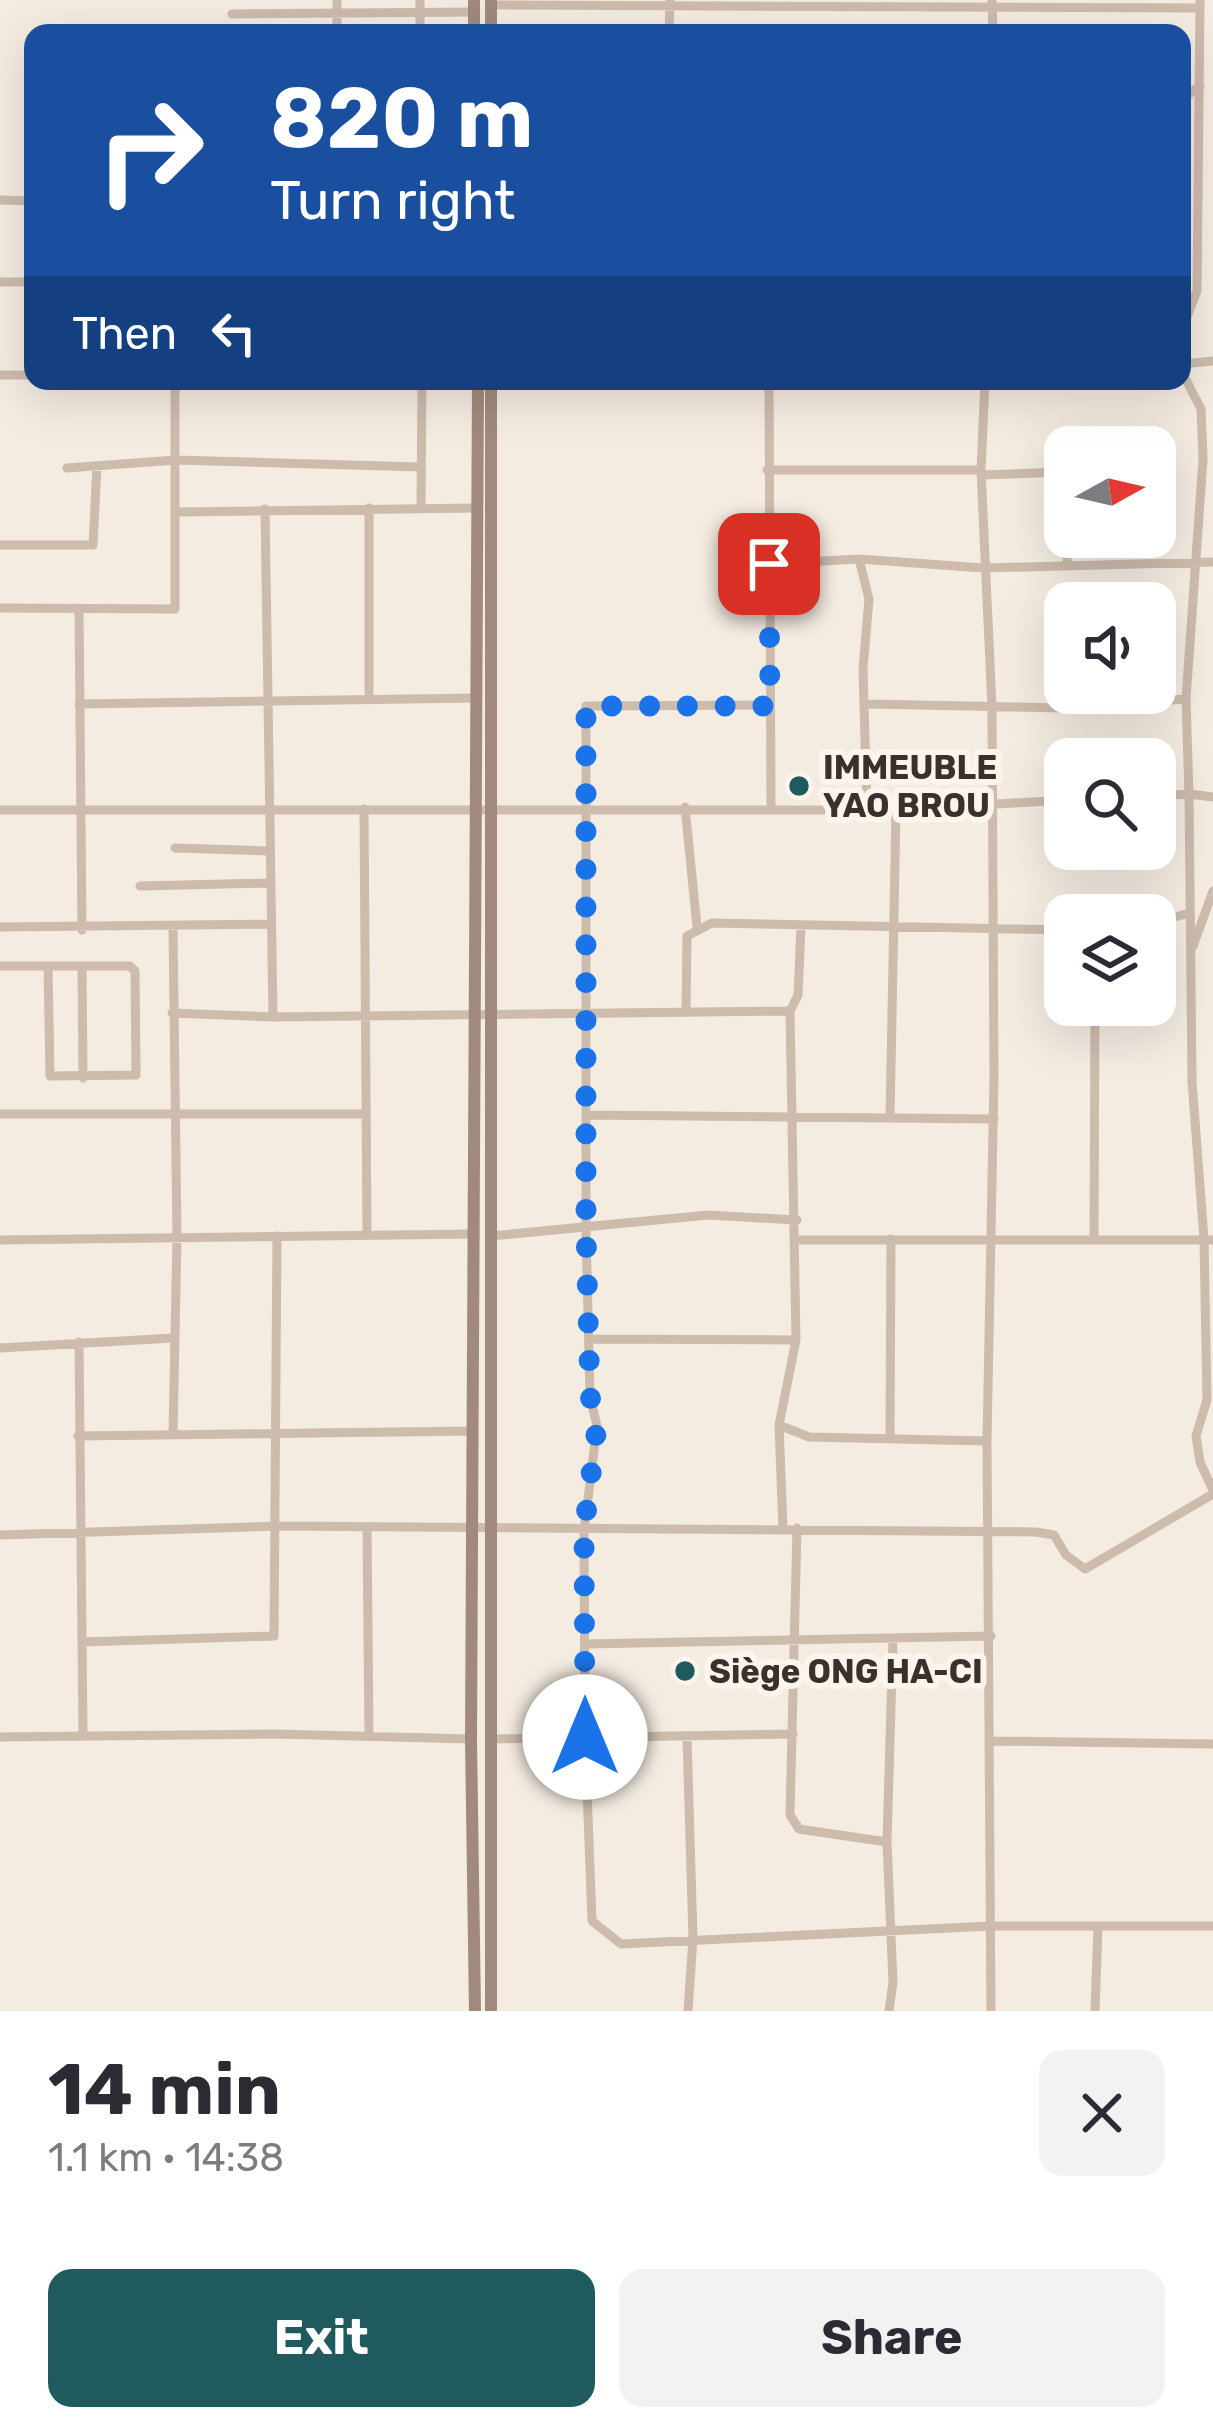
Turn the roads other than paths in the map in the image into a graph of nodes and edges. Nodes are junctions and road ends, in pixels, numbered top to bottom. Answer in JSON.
{"nodes":[{"id":1,"x":338,"y":0,"type":"edge"},
{"id":2,"x":419,"y":0,"type":"edge"},
{"id":3,"x":491,"y":2,"type":"edge"},
{"id":4,"x":1157,"y":4,"type":"edge"},
{"id":5,"x":1200,"y":4,"type":"edge"},
{"id":6,"x":670,"y":5,"type":"edge"},
{"id":7,"x":771,"y":5,"type":"edge"},
{"id":8,"x":868,"y":5,"type":"edge"},
{"id":9,"x":992,"y":5,"type":"edge"},
{"id":10,"x":1093,"y":5,"type":"edge"},
{"id":11,"x":474,"y":6,"type":"edge"},
{"id":12,"x":419,"y":13,"type":"junction"},
{"id":13,"x":232,"y":14,"type":"dead end"},
{"id":14,"x":337,"y":15,"type":"junction"},
{"id":15,"x":337,"y":24,"type":"edge"},
{"id":16,"x":420,"y":24,"type":"edge"},
{"id":17,"x":1199,"y":86,"type":"junction"},
{"id":18,"x":1191,"y":92,"type":"edge"},
{"id":19,"x":1199,"y":189,"type":"junction"},
{"id":20,"x":1213,"y":189,"type":"edge"},
{"id":21,"x":1197,"y":291,"type":"junction"},
{"id":22,"x":1213,"y":291,"type":"edge"},
{"id":23,"x":1191,"y":307,"type":"edge"},
{"id":24,"x":1191,"y":388,"type":"edge"},
{"id":25,"x":175,"y":390,"type":"edge"},
{"id":26,"x":422,"y":390,"type":"edge"},
{"id":27,"x":478,"y":390,"type":"edge"},
{"id":28,"x":490,"y":390,"type":"edge"},
{"id":29,"x":769,"y":390,"type":"edge"},
{"id":30,"x":986,"y":390,"type":"edge"},
{"id":31,"x":176,"y":460,"type":"junction"},
{"id":32,"x":97,"y":466,"type":"junction"},
{"id":33,"x":422,"y":467,"type":"junction"},
{"id":34,"x":67,"y":468,"type":"dead end"},
{"id":35,"x":767,"y":470,"type":"junction"},
{"id":36,"x":981,"y":472,"type":"junction"},
{"id":37,"x":1044,"y":472,"type":"edge"},
{"id":38,"x":369,"y":508,"type":"junction"},
{"id":39,"x":421,"y":508,"type":"junction"},
{"id":40,"x":477,"y":508,"type":"junction"},
{"id":41,"x":265,"y":509,"type":"junction"},
{"id":42,"x":177,"y":512,"type":"junction"},
{"id":43,"x":0,"y":545,"type":"edge"},
{"id":44,"x":1067,"y":558,"type":"edge"},
{"id":45,"x":859,"y":559,"type":"junction"},
{"id":46,"x":1195,"y":561,"type":"junction"},
{"id":47,"x":1213,"y":562,"type":"edge"},
{"id":48,"x":769,"y":564,"type":"junction"},
{"id":49,"x":1067,"y":565,"type":"junction"},
{"id":50,"x":983,"y":568,"type":"junction"},
{"id":51,"x":0,"y":608,"type":"edge"},
{"id":52,"x":79,"y":609,"type":"junction"},
{"id":53,"x":369,"y":696,"type":"junction"},
{"id":54,"x":266,"y":698,"type":"junction"},
{"id":55,"x":477,"y":698,"type":"junction"},
{"id":56,"x":1186,"y":698,"type":"junction"},
{"id":57,"x":1176,"y":699,"type":"edge"},
{"id":58,"x":79,"y":704,"type":"junction"},
{"id":59,"x":868,"y":704,"type":"junction"},
{"id":60,"x":770,"y":706,"type":"junction"},
{"id":61,"x":992,"y":707,"type":"junction"},
{"id":62,"x":1044,"y":708,"type":"edge"},
{"id":63,"x":1189,"y":794,"type":"junction"},
{"id":64,"x":1176,"y":795,"type":"edge"},
{"id":65,"x":1213,"y":797,"type":"edge"},
{"id":66,"x":1044,"y":801,"type":"edge"},
{"id":67,"x":992,"y":805,"type":"junction"},
{"id":68,"x":484,"y":806,"type":"junction"},
{"id":69,"x":586,"y":807,"type":"junction"},
{"id":70,"x":685,"y":807,"type":"junction"},
{"id":71,"x":771,"y":808,"type":"junction"},
{"id":72,"x":364,"y":809,"type":"junction"},
{"id":73,"x":867,"y":809,"type":"junction"},
{"id":74,"x":0,"y":810,"type":"edge"},
{"id":75,"x":78,"y":810,"type":"junction"},
{"id":76,"x":267,"y":810,"type":"junction"},
{"id":77,"x":896,"y":810,"type":"junction"},
{"id":78,"x":175,"y":848,"type":"dead end"},
{"id":79,"x":268,"y":851,"type":"junction"},
{"id":80,"x":268,"y":883,"type":"junction"},
{"id":81,"x":140,"y":886,"type":"dead end"},
{"id":82,"x":1213,"y":890,"type":"edge"},
{"id":83,"x":1190,"y":913,"type":"junction"},
{"id":84,"x":1176,"y":917,"type":"edge"},
{"id":85,"x":268,"y":924,"type":"junction"},
{"id":86,"x":0,"y":927,"type":"edge"},
{"id":87,"x":697,"y":927,"type":"junction"},
{"id":88,"x":801,"y":927,"type":"junction"},
{"id":89,"x":173,"y":928,"type":"junction"},
{"id":90,"x":897,"y":928,"type":"junction"},
{"id":91,"x":993,"y":929,"type":"junction"},
{"id":92,"x":82,"y":930,"type":"junction"},
{"id":93,"x":1044,"y":930,"type":"edge"},
{"id":94,"x":1191,"y":951,"type":"junction"},
{"id":95,"x":0,"y":966,"type":"edge"},
{"id":96,"x":48,"y":966,"type":"junction"},
{"id":97,"x":82,"y":966,"type":"junction"},
{"id":98,"x":790,"y":1010,"type":"junction"},
{"id":99,"x":364,"y":1012,"type":"junction"},
{"id":100,"x":686,"y":1012,"type":"junction"},
{"id":101,"x":172,"y":1013,"type":"junction"},
{"id":102,"x":483,"y":1015,"type":"junction"},
{"id":103,"x":587,"y":1015,"type":"junction"},
{"id":104,"x":273,"y":1017,"type":"junction"},
{"id":105,"x":1095,"y":1026,"type":"edge"},
{"id":106,"x":83,"y":1078,"type":"junction"},
{"id":107,"x":0,"y":1114,"type":"edge"},
{"id":108,"x":365,"y":1114,"type":"junction"},
{"id":109,"x":586,"y":1115,"type":"junction"},
{"id":110,"x":796,"y":1117,"type":"junction"},
{"id":111,"x":174,"y":1118,"type":"junction"},
{"id":112,"x":890,"y":1118,"type":"junction"},
{"id":113,"x":994,"y":1120,"type":"junction"},
{"id":114,"x":797,"y":1220,"type":"junction"},
{"id":115,"x":586,"y":1230,"type":"junction"},
{"id":116,"x":367,"y":1233,"type":"junction"},
{"id":117,"x":475,"y":1234,"type":"junction"},
{"id":118,"x":277,"y":1236,"type":"junction"},
{"id":119,"x":491,"y":1236,"type":"junction"},
{"id":120,"x":991,"y":1236,"type":"junction"},
{"id":121,"x":177,"y":1237,"type":"junction"},
{"id":122,"x":891,"y":1238,"type":"junction"},
{"id":123,"x":1094,"y":1238,"type":"junction"},
{"id":124,"x":1209,"y":1239,"type":"edge"},
{"id":125,"x":0,"y":1240,"type":"edge"},
{"id":126,"x":797,"y":1240,"type":"junction"},
{"id":127,"x":173,"y":1338,"type":"junction"},
{"id":128,"x":590,"y":1339,"type":"junction"},
{"id":129,"x":796,"y":1340,"type":"junction"},
{"id":130,"x":79,"y":1342,"type":"junction"},
{"id":131,"x":0,"y":1348,"type":"edge"},
{"id":132,"x":779,"y":1425,"type":"junction"},
{"id":133,"x":473,"y":1431,"type":"junction"},
{"id":134,"x":275,"y":1433,"type":"junction"},
{"id":135,"x":173,"y":1435,"type":"junction"},
{"id":136,"x":78,"y":1436,"type":"junction"},
{"id":137,"x":890,"y":1437,"type":"junction"},
{"id":138,"x":987,"y":1441,"type":"junction"},
{"id":139,"x":1213,"y":1492,"type":"edge"},
{"id":140,"x":278,"y":1526,"type":"junction"},
{"id":141,"x":368,"y":1527,"type":"junction"},
{"id":142,"x":782,"y":1528,"type":"junction"},
{"id":143,"x":797,"y":1528,"type":"junction"},
{"id":144,"x":473,"y":1530,"type":"junction"},
{"id":145,"x":493,"y":1531,"type":"junction"},
{"id":146,"x":584,"y":1531,"type":"junction"},
{"id":147,"x":80,"y":1532,"type":"junction"},
{"id":148,"x":990,"y":1534,"type":"junction"},
{"id":149,"x":0,"y":1535,"type":"edge"},
{"id":150,"x":991,"y":1636,"type":"junction"},
{"id":151,"x":892,"y":1638,"type":"junction"},
{"id":152,"x":798,"y":1640,"type":"junction"},
{"id":153,"x":82,"y":1642,"type":"junction"},
{"id":154,"x":585,"y":1644,"type":"junction"},
{"id":155,"x":793,"y":1734,"type":"junction"},
{"id":156,"x":82,"y":1736,"type":"junction"},
{"id":157,"x":368,"y":1736,"type":"junction"},
{"id":158,"x":0,"y":1737,"type":"edge"},
{"id":159,"x":585,"y":1737,"type":"junction"},
{"id":160,"x":471,"y":1738,"type":"junction"},
{"id":161,"x":687,"y":1738,"type":"junction"},
{"id":162,"x":491,"y":1739,"type":"junction"},
{"id":163,"x":990,"y":1741,"type":"junction"},
{"id":164,"x":1213,"y":1744,"type":"edge"},
{"id":165,"x":887,"y":1842,"type":"junction"},
{"id":166,"x":990,"y":1926,"type":"junction"},
{"id":167,"x":1098,"y":1926,"type":"junction"},
{"id":168,"x":1213,"y":1926,"type":"edge"},
{"id":169,"x":892,"y":1933,"type":"junction"},
{"id":170,"x":693,"y":1938,"type":"junction"},
{"id":171,"x":475,"y":2011,"type":"edge"},
{"id":172,"x":490,"y":2011,"type":"edge"},
{"id":173,"x":688,"y":2011,"type":"edge"},
{"id":174,"x":889,"y":2011,"type":"edge"},
{"id":175,"x":992,"y":2011,"type":"edge"},
{"id":176,"x":1096,"y":2011,"type":"edge"}],
"edges":[{"from":1,"to":14,"type":"street"},
{"from":2,"to":12,"type":"street"},
{"from":3,"to":6,"type":"street"},
{"from":4,"to":5,"type":"street"},
{"from":4,"to":10,"type":"street"},
{"from":5,"to":17,"type":"street"},
{"from":6,"to":7,"type":"street"},
{"from":7,"to":8,"type":"street"},
{"from":8,"to":9,"type":"street"},
{"from":9,"to":10,"type":"street"},
{"from":11,"to":12,"type":"street"},
{"from":12,"to":14,"type":"street"},
{"from":12,"to":16,"type":"street"},
{"from":13,"to":14,"type":"street"},
{"from":14,"to":15,"type":"street"},
{"from":17,"to":18,"type":"street"},
{"from":17,"to":19,"type":"street"},
{"from":19,"to":20,"type":"street"},
{"from":19,"to":21,"type":"street"},
{"from":21,"to":22,"type":"street"},
{"from":21,"to":23,"type":"street"},
{"from":24,"to":46,"type":"street"},
{"from":25,"to":31,"type":"street"},
{"from":26,"to":33,"type":"street"},
{"from":27,"to":40,"type":"main road"},
{"from":28,"to":68,"type":"main road"},
{"from":29,"to":35,"type":"street"},
{"from":30,"to":36,"type":"street"},
{"from":31,"to":32,"type":"street"},
{"from":31,"to":33,"type":"street"},
{"from":31,"to":42,"type":"street"},
{"from":32,"to":34,"type":"street"},
{"from":32,"to":43,"type":"street"},
{"from":33,"to":39,"type":"street"},
{"from":35,"to":36,"type":"street"},
{"from":35,"to":48,"type":"street"},
{"from":36,"to":37,"type":"street"},
{"from":36,"to":50,"type":"street"},
{"from":38,"to":39,"type":"street"},
{"from":38,"to":41,"type":"street"},
{"from":38,"to":53,"type":"street"},
{"from":39,"to":40,"type":"street"},
{"from":40,"to":55,"type":"main road"},
{"from":41,"to":42,"type":"street"},
{"from":41,"to":54,"type":"street"},
{"from":42,"to":52,"type":"street"},
{"from":44,"to":49,"type":"street"},
{"from":45,"to":48,"type":"street"},
{"from":45,"to":50,"type":"street"},
{"from":45,"to":59,"type":"street"},
{"from":46,"to":47,"type":"street"},
{"from":46,"to":49,"type":"street"},
{"from":46,"to":56,"type":"street"},
{"from":48,"to":60,"type":"street"},
{"from":49,"to":50,"type":"street"},
{"from":50,"to":61,"type":"street"},
{"from":51,"to":52,"type":"street"},
{"from":52,"to":58,"type":"street"},
{"from":53,"to":54,"type":"street"},
{"from":53,"to":55,"type":"street"},
{"from":54,"to":58,"type":"street"},
{"from":54,"to":76,"type":"street"},
{"from":55,"to":68,"type":"main road"},
{"from":56,"to":57,"type":"street"},
{"from":56,"to":63,"type":"street"},
{"from":58,"to":75,"type":"street"},
{"from":59,"to":61,"type":"street"},
{"from":59,"to":73,"type":"street"},
{"from":60,"to":69,"type":"street"},
{"from":60,"to":71,"type":"street"},
{"from":61,"to":62,"type":"street"},
{"from":61,"to":67,"type":"street"},
{"from":63,"to":64,"type":"street"},
{"from":63,"to":65,"type":"street"},
{"from":63,"to":83,"type":"street"},
{"from":66,"to":67,"type":"street"},
{"from":67,"to":77,"type":"street"},
{"from":67,"to":91,"type":"street"},
{"from":68,"to":69,"type":"street"},
{"from":68,"to":72,"type":"street"},
{"from":68,"to":102,"type":"main road"},
{"from":69,"to":70,"type":"street"},
{"from":69,"to":103,"type":"street"},
{"from":70,"to":71,"type":"street"},
{"from":70,"to":87,"type":"street"},
{"from":71,"to":73,"type":"street"},
{"from":72,"to":76,"type":"street"},
{"from":72,"to":99,"type":"street"},
{"from":73,"to":77,"type":"street"},
{"from":74,"to":75,"type":"street"},
{"from":75,"to":76,"type":"street"},
{"from":75,"to":92,"type":"street"},
{"from":76,"to":79,"type":"street"},
{"from":77,"to":90,"type":"street"},
{"from":78,"to":79,"type":"street"},
{"from":79,"to":80,"type":"street"},
{"from":80,"to":81,"type":"street"},
{"from":80,"to":85,"type":"street"},
{"from":82,"to":94,"type":"street"},
{"from":83,"to":84,"type":"street"},
{"from":83,"to":94,"type":"street"},
{"from":85,"to":89,"type":"street"},
{"from":85,"to":104,"type":"street"},
{"from":86,"to":92,"type":"street"},
{"from":87,"to":88,"type":"street"},
{"from":87,"to":100,"type":"street"},
{"from":88,"to":90,"type":"street"},
{"from":88,"to":98,"type":"street"},
{"from":89,"to":92,"type":"street"},
{"from":89,"to":101,"type":"street"},
{"from":90,"to":91,"type":"street"},
{"from":90,"to":112,"type":"street"},
{"from":91,"to":93,"type":"street"},
{"from":91,"to":113,"type":"street"},
{"from":94,"to":124,"type":"street"},
{"from":95,"to":96,"type":"street"},
{"from":96,"to":97,"type":"street"},
{"from":96,"to":106,"type":"street"},
{"from":97,"to":106,"type":"street"},
{"from":97,"to":106,"type":"street"},
{"from":98,"to":100,"type":"street"},
{"from":98,"to":110,"type":"street"},
{"from":99,"to":102,"type":"street"},
{"from":99,"to":104,"type":"street"},
{"from":99,"to":108,"type":"street"},
{"from":100,"to":103,"type":"street"},
{"from":101,"to":104,"type":"street"},
{"from":101,"to":111,"type":"street"},
{"from":102,"to":103,"type":"street"},
{"from":102,"to":117,"type":"main road"},
{"from":102,"to":119,"type":"main road"},
{"from":103,"to":109,"type":"street"},
{"from":105,"to":123,"type":"street"},
{"from":107,"to":111,"type":"street"},
{"from":108,"to":111,"type":"street"},
{"from":108,"to":116,"type":"street"},
{"from":109,"to":110,"type":"street"},
{"from":109,"to":115,"type":"street"},
{"from":110,"to":112,"type":"street"},
{"from":110,"to":114,"type":"street"},
{"from":111,"to":121,"type":"street"},
{"from":112,"to":113,"type":"street"},
{"from":113,"to":120,"type":"street"},
{"from":114,"to":115,"type":"street"},
{"from":114,"to":126,"type":"street"},
{"from":115,"to":119,"type":"street"},
{"from":115,"to":128,"type":"street"},
{"from":116,"to":117,"type":"street"},
{"from":116,"to":118,"type":"street"},
{"from":117,"to":133,"type":"main road"},
{"from":118,"to":121,"type":"street"},
{"from":118,"to":134,"type":"street"},
{"from":119,"to":145,"type":"main road"},
{"from":120,"to":122,"type":"street"},
{"from":120,"to":123,"type":"street"},
{"from":120,"to":138,"type":"street"},
{"from":121,"to":125,"type":"street"},
{"from":121,"to":127,"type":"street"},
{"from":122,"to":126,"type":"street"},
{"from":122,"to":137,"type":"street"},
{"from":123,"to":124,"type":"street"},
{"from":124,"to":139,"type":"street"},
{"from":126,"to":129,"type":"street"},
{"from":127,"to":130,"type":"street"},
{"from":127,"to":135,"type":"street"},
{"from":128,"to":129,"type":"street"},
{"from":128,"to":146,"type":"street"},
{"from":129,"to":132,"type":"street"},
{"from":130,"to":131,"type":"street"},
{"from":130,"to":136,"type":"street"},
{"from":132,"to":137,"type":"street"},
{"from":132,"to":142,"type":"street"},
{"from":133,"to":134,"type":"street"},
{"from":133,"to":144,"type":"main road"},
{"from":134,"to":135,"type":"street"},
{"from":134,"to":140,"type":"street"},
{"from":135,"to":136,"type":"street"},
{"from":136,"to":147,"type":"street"},
{"from":137,"to":138,"type":"street"},
{"from":138,"to":148,"type":"street"},
{"from":139,"to":148,"type":"street"},
{"from":140,"to":141,"type":"street"},
{"from":140,"to":147,"type":"street"},
{"from":140,"to":153,"type":"street"},
{"from":141,"to":144,"type":"street"},
{"from":141,"to":157,"type":"street"},
{"from":142,"to":143,"type":"street"},
{"from":142,"to":146,"type":"street"},
{"from":143,"to":148,"type":"street"},
{"from":143,"to":152,"type":"street"},
{"from":144,"to":145,"type":"street"},
{"from":144,"to":160,"type":"main road"},
{"from":145,"to":146,"type":"street"},
{"from":145,"to":162,"type":"main road"},
{"from":146,"to":154,"type":"street"},
{"from":147,"to":149,"type":"street"},
{"from":147,"to":153,"type":"street"},
{"from":148,"to":150,"type":"street"},
{"from":150,"to":151,"type":"street"},
{"from":150,"to":163,"type":"street"},
{"from":151,"to":152,"type":"street"},
{"from":151,"to":165,"type":"street"},
{"from":152,"to":154,"type":"street"},
{"from":152,"to":155,"type":"street"},
{"from":153,"to":156,"type":"street"},
{"from":154,"to":159,"type":"street"},
{"from":155,"to":161,"type":"street"},
{"from":155,"to":165,"type":"street"},
{"from":156,"to":157,"type":"street"},
{"from":156,"to":158,"type":"street"},
{"from":157,"to":160,"type":"street"},
{"from":159,"to":161,"type":"street"},
{"from":159,"to":162,"type":"street"},
{"from":159,"to":170,"type":"street"},
{"from":160,"to":171,"type":"main road"},
{"from":161,"to":170,"type":"street"},
{"from":162,"to":172,"type":"main road"},
{"from":163,"to":164,"type":"street"},
{"from":163,"to":166,"type":"street"},
{"from":165,"to":169,"type":"street"},
{"from":166,"to":167,"type":"street"},
{"from":166,"to":169,"type":"street"},
{"from":166,"to":175,"type":"street"},
{"from":167,"to":168,"type":"street"},
{"from":167,"to":176,"type":"street"},
{"from":169,"to":170,"type":"street"},
{"from":169,"to":174,"type":"street"},
{"from":170,"to":173,"type":"street"}]}
